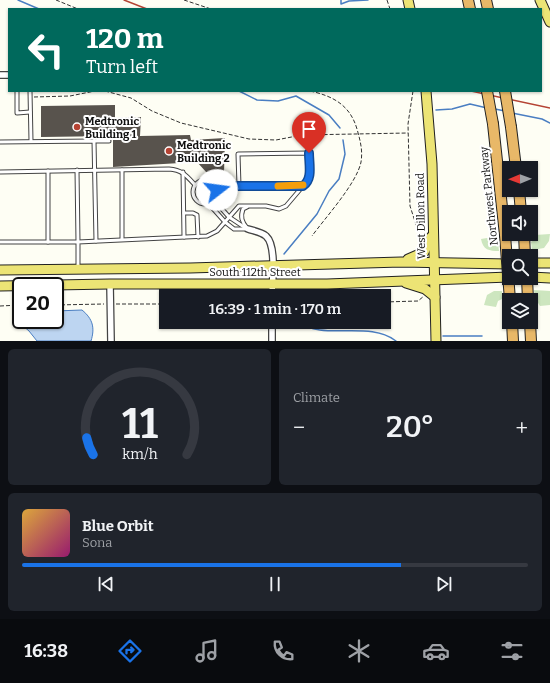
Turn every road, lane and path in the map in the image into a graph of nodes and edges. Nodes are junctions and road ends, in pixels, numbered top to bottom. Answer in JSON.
{"nodes":[{"id":1,"x":56,"y":0,"type":"edge"},
{"id":2,"x":184,"y":0,"type":"edge"},
{"id":3,"x":540,"y":0,"type":"edge"},
{"id":4,"x":76,"y":8,"type":"edge"},
{"id":5,"x":208,"y":8,"type":"edge"},
{"id":6,"x":550,"y":22,"type":"edge"},
{"id":7,"x":17,"y":92,"type":"edge"},
{"id":8,"x":30,"y":92,"type":"edge"},
{"id":9,"x":90,"y":92,"type":"edge"},
{"id":10,"x":109,"y":92,"type":"edge"},
{"id":11,"x":314,"y":92,"type":"edge"},
{"id":12,"x":413,"y":92,"type":"edge"},
{"id":13,"x":426,"y":92,"type":"edge"},
{"id":14,"x":487,"y":92,"type":"edge"},
{"id":15,"x":505,"y":92,"type":"edge"},
{"id":16,"x":30,"y":97,"type":"junction"},
{"id":17,"x":30,"y":112,"type":"junction"},
{"id":18,"x":408,"y":133,"type":"junction"},
{"id":19,"x":359,"y":134,"type":"junction"},
{"id":20,"x":31,"y":141,"type":"junction"},
{"id":21,"x":94,"y":141,"type":"junction"},
{"id":22,"x":109,"y":141,"type":"dead end"},
{"id":23,"x":0,"y":142,"type":"edge"},
{"id":24,"x":515,"y":161,"type":"edge"},
{"id":25,"x":77,"y":170,"type":"junction"},
{"id":26,"x":95,"y":170,"type":"junction"},
{"id":27,"x":122,"y":170,"type":"junction"},
{"id":28,"x":48,"y":171,"type":"junction"},
{"id":29,"x":0,"y":172,"type":"edge"},
{"id":30,"x":183,"y":172,"type":"junction"},
{"id":31,"x":195,"y":184,"type":"junction"},
{"id":32,"x":216,"y":186,"type":"junction"},
{"id":33,"x":239,"y":186,"type":"junction"},
{"id":34,"x":303,"y":186,"type":"junction"},
{"id":35,"x":214,"y":200,"type":"junction"},
{"id":36,"x":209,"y":204,"type":"junction"},
{"id":37,"x":248,"y":206,"type":"junction"},
{"id":38,"x":184,"y":213,"type":"junction"},
{"id":39,"x":229,"y":217,"type":"junction"},
{"id":40,"x":225,"y":222,"type":"junction"},
{"id":41,"x":248,"y":229,"type":"junction"},
{"id":42,"x":433,"y":230,"type":"junction"},
{"id":43,"x":312,"y":236,"type":"dead end"},
{"id":44,"x":184,"y":237,"type":"junction"},
{"id":45,"x":198,"y":237,"type":"junction"},
{"id":46,"x":122,"y":239,"type":"junction"},
{"id":47,"x":96,"y":241,"type":"junction"},
{"id":48,"x":0,"y":242,"type":"edge"},
{"id":49,"x":48,"y":242,"type":"junction"},
{"id":50,"x":78,"y":242,"type":"junction"},
{"id":51,"x":424,"y":252,"type":"junction"},
{"id":52,"x":401,"y":262,"type":"junction"},
{"id":53,"x":434,"y":262,"type":"junction"},
{"id":54,"x":538,"y":263,"type":"edge"},
{"id":55,"x":550,"y":263,"type":"edge"},
{"id":56,"x":502,"y":264,"type":"edge"},
{"id":57,"x":78,"y":269,"type":"junction"},
{"id":58,"x":110,"y":269,"type":"junction"},
{"id":59,"x":0,"y":270,"type":"edge"},
{"id":60,"x":272,"y":275,"type":"junction"},
{"id":61,"x":502,"y":277,"type":"edge"},
{"id":62,"x":538,"y":277,"type":"edge"},
{"id":63,"x":550,"y":278,"type":"edge"},
{"id":64,"x":434,"y":279,"type":"junction"},
{"id":65,"x":399,"y":281,"type":"junction"},
{"id":66,"x":110,"y":284,"type":"junction"},
{"id":67,"x":0,"y":286,"type":"edge"},
{"id":68,"x":272,"y":289,"type":"edge"},
{"id":69,"x":425,"y":293,"type":"dead end"},
{"id":70,"x":509,"y":293,"type":"edge"},
{"id":71,"x":435,"y":297,"type":"junction"},
{"id":72,"x":391,"y":302,"type":"edge"},
{"id":73,"x":12,"y":305,"type":"edge"},
{"id":74,"x":0,"y":306,"type":"edge"},
{"id":75,"x":272,"y":329,"type":"edge"},
{"id":76,"x":512,"y":329,"type":"edge"},
{"id":77,"x":530,"y":329,"type":"edge"},
{"id":78,"x":111,"y":341,"type":"edge"},
{"id":79,"x":272,"y":341,"type":"edge"},
{"id":80,"x":436,"y":341,"type":"edge"},
{"id":81,"x":513,"y":341,"type":"edge"},
{"id":82,"x":531,"y":341,"type":"edge"}],
"edges":[{"from":1,"to":4,"type":"path"},
{"from":2,"to":5,"type":"path"},
{"from":3,"to":6,"type":"main road"},
{"from":7,"to":17,"type":"lane"},
{"from":8,"to":16,"type":"lane"},
{"from":9,"to":16,"type":"path"},
{"from":10,"to":19,"type":"path"},
{"from":11,"to":19,"type":"path"},
{"from":12,"to":18,"type":"path"},
{"from":13,"to":42,"type":"main road","name":"West Dillon Road"},
{"from":14,"to":70,"type":"highway","name":"Northwest Parkway","bridge":true},
{"from":15,"to":24,"type":"highway","bridge":true},
{"from":16,"to":17,"type":"lane"},
{"from":17,"to":20,"type":"lane"},
{"from":18,"to":19,"type":"path"},
{"from":18,"to":51,"type":"path"},
{"from":19,"to":43,"type":"path"},
{"from":20,"to":21,"type":"lane"},
{"from":20,"to":23,"type":"lane"},
{"from":21,"to":22,"type":"lane"},
{"from":21,"to":26,"type":"lane"},
{"from":25,"to":26,"type":"lane"},
{"from":25,"to":28,"type":"lane"},
{"from":25,"to":50,"type":"lane"},
{"from":26,"to":27,"type":"lane"},
{"from":26,"to":47,"type":"lane"},
{"from":27,"to":30,"type":"lane"},
{"from":27,"to":46,"type":"lane"},
{"from":28,"to":29,"type":"lane"},
{"from":28,"to":49,"type":"lane"},
{"from":30,"to":31,"type":"lane"},
{"from":30,"to":38,"type":"lane"},
{"from":31,"to":32,"type":"lane"},
{"from":31,"to":36,"type":"lane"},
{"from":32,"to":33,"type":"lane"},
{"from":32,"to":35,"type":"lane"},
{"from":33,"to":34,"type":"lane"},
{"from":33,"to":34,"type":"lane"},
{"from":34,"to":37,"type":"lane"},
{"from":35,"to":36,"type":"lane"},
{"from":35,"to":39,"type":"lane"},
{"from":36,"to":40,"type":"lane"},
{"from":37,"to":39,"type":"lane"},
{"from":37,"to":41,"type":"lane"},
{"from":38,"to":44,"type":"lane"},
{"from":38,"to":45,"type":"lane"},
{"from":39,"to":40,"type":"lane"},
{"from":39,"to":41,"type":"lane"},
{"from":40,"to":41,"type":"lane"},
{"from":40,"to":45,"type":"lane"},
{"from":41,"to":60,"type":"street"},
{"from":42,"to":51,"type":"main road"},
{"from":42,"to":53,"type":"main road","name":"West Dillon Road"},
{"from":44,"to":45,"type":"lane"},
{"from":44,"to":46,"type":"lane"},
{"from":46,"to":47,"type":"lane"},
{"from":47,"to":50,"type":"lane"},
{"from":48,"to":49,"type":"lane"},
{"from":49,"to":50,"type":"lane"},
{"from":50,"to":57,"type":"lane"},
{"from":51,"to":52,"type":"main road"},
{"from":52,"to":53,"type":"main road","name":"South 112th Street"},
{"from":52,"to":60,"type":"main road","name":"South 112th Street"},
{"from":53,"to":56,"type":"main road","name":"South 112th Street"},
{"from":53,"to":64,"type":"main road","name":"West Dillon Road"},
{"from":54,"to":55,"type":"main road"},
{"from":57,"to":58,"type":"main road","name":"South 112th Street"},
{"from":57,"to":59,"type":"main road","name":"South 112th Street"},
{"from":58,"to":60,"type":"main road","name":"South 112th Street"},
{"from":58,"to":66,"type":"main road"},
{"from":60,"to":65,"type":"main road","name":"South 112th Street"},
{"from":60,"to":66,"type":"main road","name":"South 112th Street"},
{"from":60,"to":68,"type":"street"},
{"from":61,"to":64,"type":"main road","name":"South 112th Street"},
{"from":62,"to":63,"type":"main road"},
{"from":64,"to":65,"type":"main road","name":"South 112th Street"},
{"from":64,"to":71,"type":"main road","name":"West Dillon Road"},
{"from":65,"to":71,"type":"main road"},
{"from":66,"to":67,"type":"main road","name":"South 112th Street"},
{"from":66,"to":78,"type":"street"},
{"from":69,"to":72,"type":"path"},
{"from":71,"to":80,"type":"main road","name":"West Dillon Road"},
{"from":73,"to":74,"type":"path"},
{"from":75,"to":79,"type":"street"},
{"from":76,"to":81,"type":"highway"},
{"from":77,"to":82,"type":"highway"}]}
